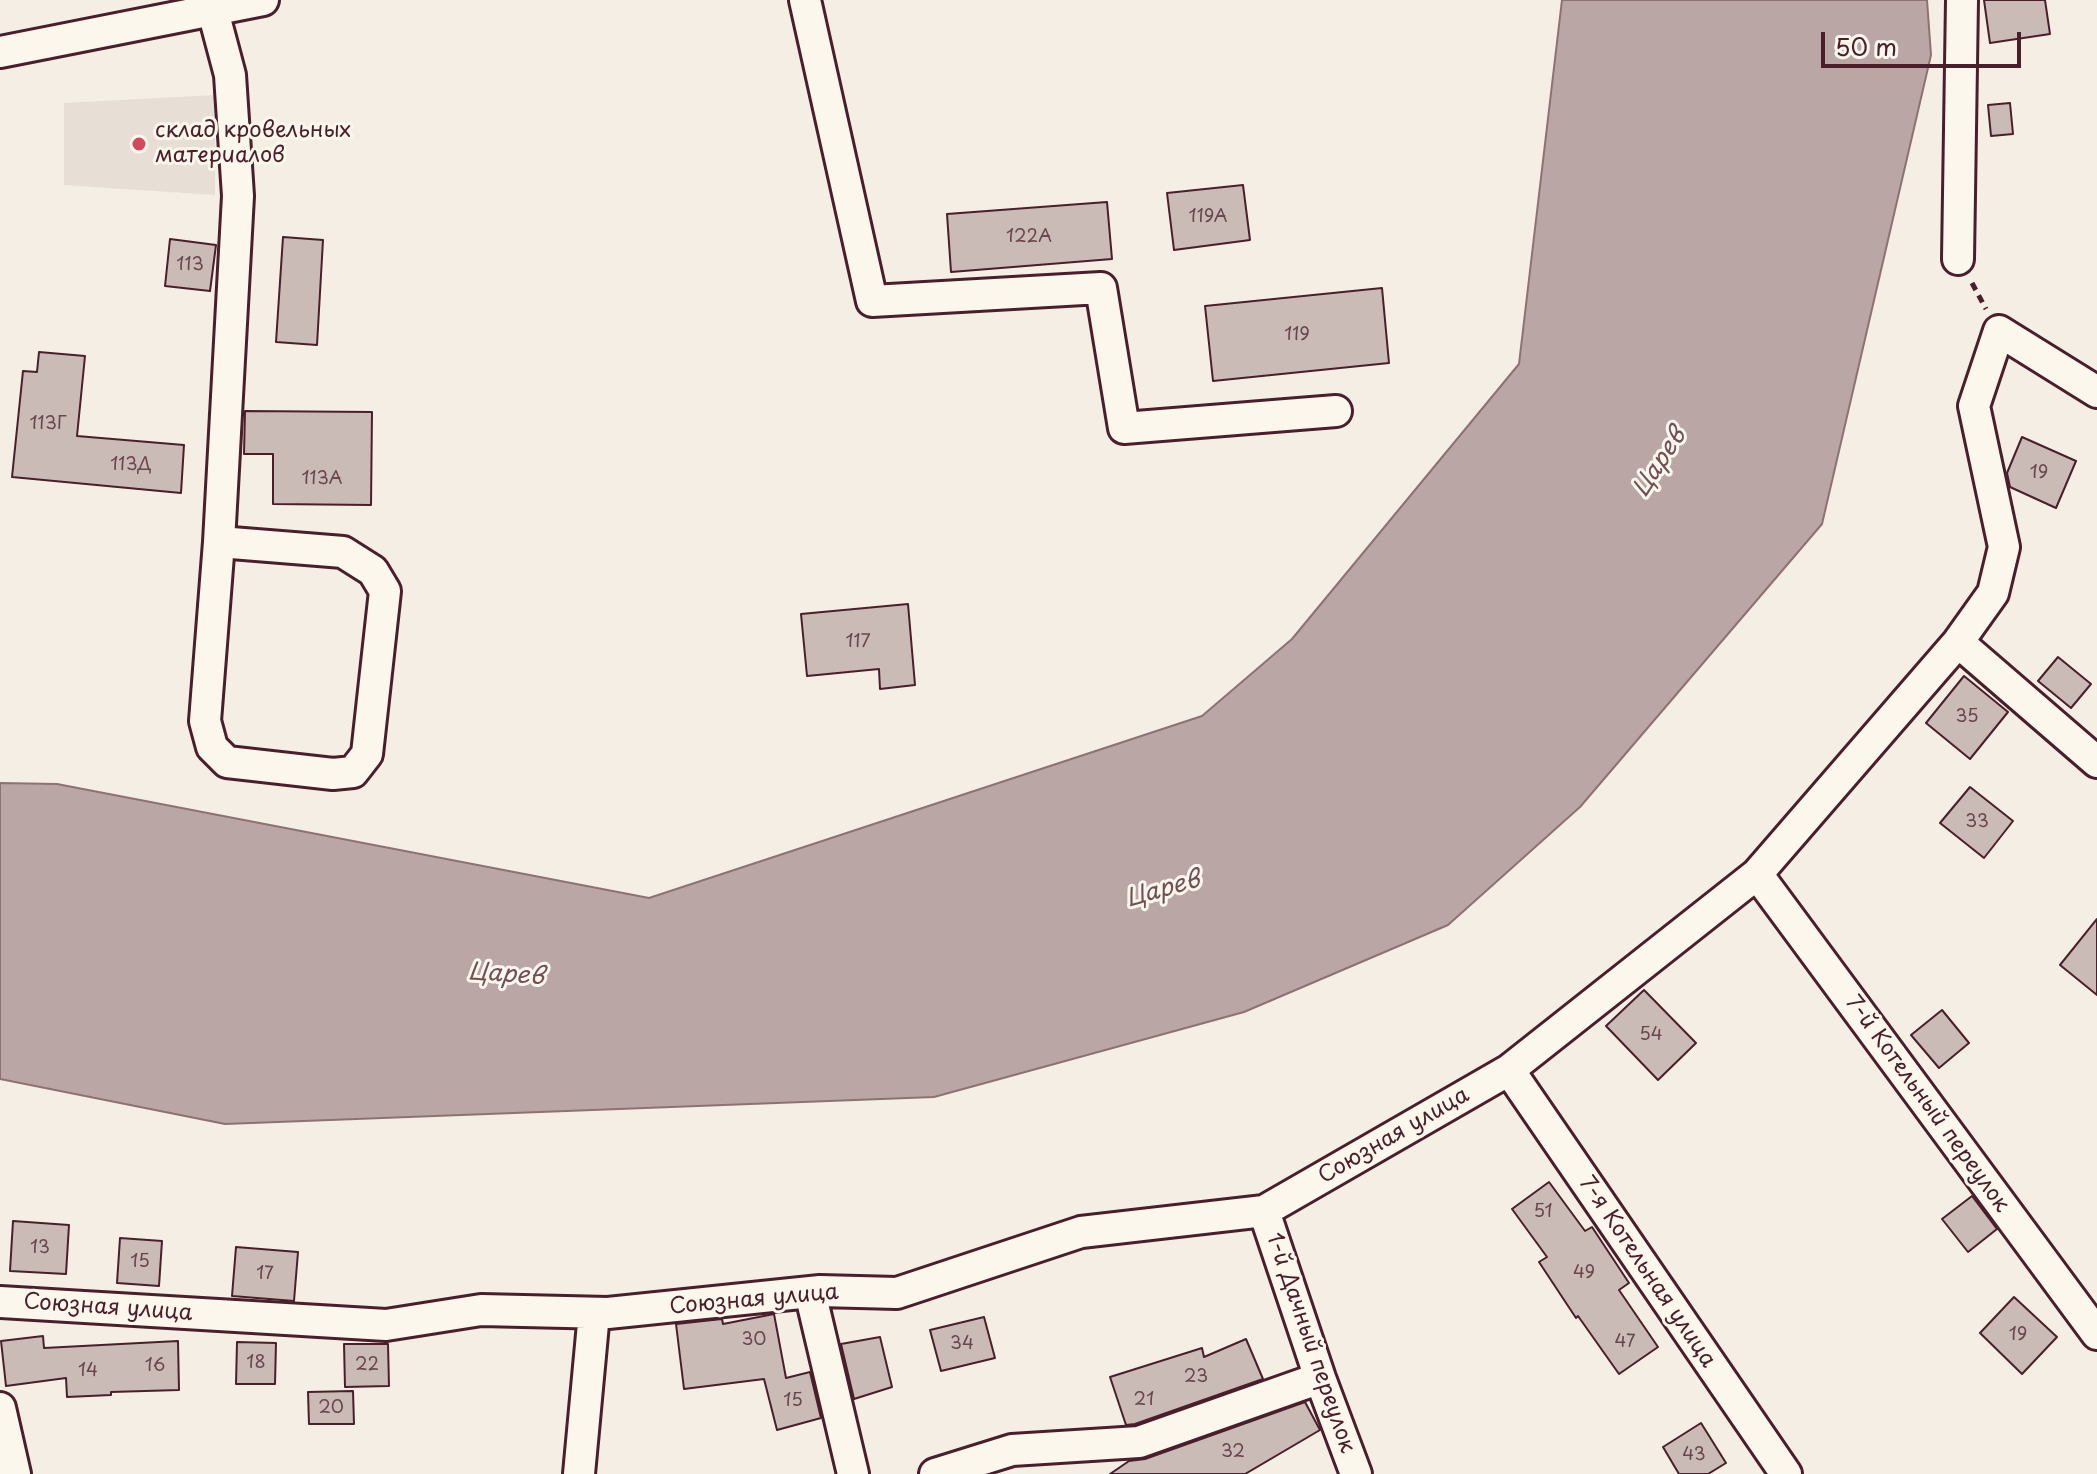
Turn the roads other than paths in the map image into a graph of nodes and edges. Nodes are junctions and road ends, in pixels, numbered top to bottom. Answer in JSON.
{"nodes":[{"id":1,"x":263,"y":0,"type":"edge"},
{"id":2,"x":805,"y":0,"type":"edge"},
{"id":3,"x":1962,"y":0,"type":"edge"},
{"id":4,"x":213,"y":11,"type":"junction"},
{"id":5,"x":0,"y":52,"type":"edge"},
{"id":6,"x":1958,"y":259,"type":"road end"},
{"id":7,"x":2097,"y":392,"type":"edge"},
{"id":8,"x":1336,"y":411,"type":"dead end"},
{"id":9,"x":219,"y":542,"type":"junction"},
{"id":10,"x":1958,"y":642,"type":"junction"},
{"id":11,"x":2097,"y":762,"type":"edge"},
{"id":12,"x":1757,"y":874,"type":"junction"},
{"id":13,"x":1509,"y":1070,"type":"junction"},
{"id":14,"x":1264,"y":1211,"type":"junction"},
{"id":15,"x":810,"y":1292,"type":"junction"},
{"id":16,"x":0,"y":1302,"type":"edge"},
{"id":17,"x":594,"y":1313,"type":"junction"},
{"id":18,"x":2097,"y":1334,"type":"edge"},
{"id":19,"x":1320,"y":1378,"type":"junction"},
{"id":20,"x":0,"y":1408,"type":"edge"},
{"id":21,"x":15,"y":1474,"type":"edge"},
{"id":22,"x":579,"y":1474,"type":"edge"},
{"id":23,"x":853,"y":1474,"type":"edge"},
{"id":24,"x":935,"y":1474,"type":"edge"},
{"id":25,"x":1356,"y":1474,"type":"edge"},
{"id":26,"x":1786,"y":1474,"type":"edge"}],
"edges":[{"from":1,"to":4,"type":"street"},
{"from":2,"to":8,"type":"street"},
{"from":3,"to":6,"type":"street"},
{"from":4,"to":5,"type":"street"},
{"from":4,"to":9,"type":"street"},
{"from":7,"to":10,"type":"street","name":"Союзная улица"},
{"from":9,"to":9,"type":"street"},
{"from":10,"to":11,"type":"street"},
{"from":10,"to":12,"type":"street","name":"Союзная улица"},
{"from":12,"to":13,"type":"street","name":"Союзная улица"},
{"from":12,"to":18,"type":"street","name":"7-й Котельный переулок"},
{"from":13,"to":14,"type":"street","name":"Союзная улица"},
{"from":13,"to":26,"type":"street","name":"7-я Котельная улица"},
{"from":14,"to":15,"type":"street","name":"Союзная улица"},
{"from":14,"to":19,"type":"street","name":"1-й Дачный переулок"},
{"from":15,"to":17,"type":"street","name":"Союзная улица"},
{"from":15,"to":23,"type":"street"},
{"from":16,"to":17,"type":"street","name":"Союзная улица"},
{"from":17,"to":22,"type":"street"},
{"from":19,"to":24,"type":"street"},
{"from":19,"to":25,"type":"street","name":"1-й Дачный переулок"},
{"from":20,"to":21,"type":"street"}]}
